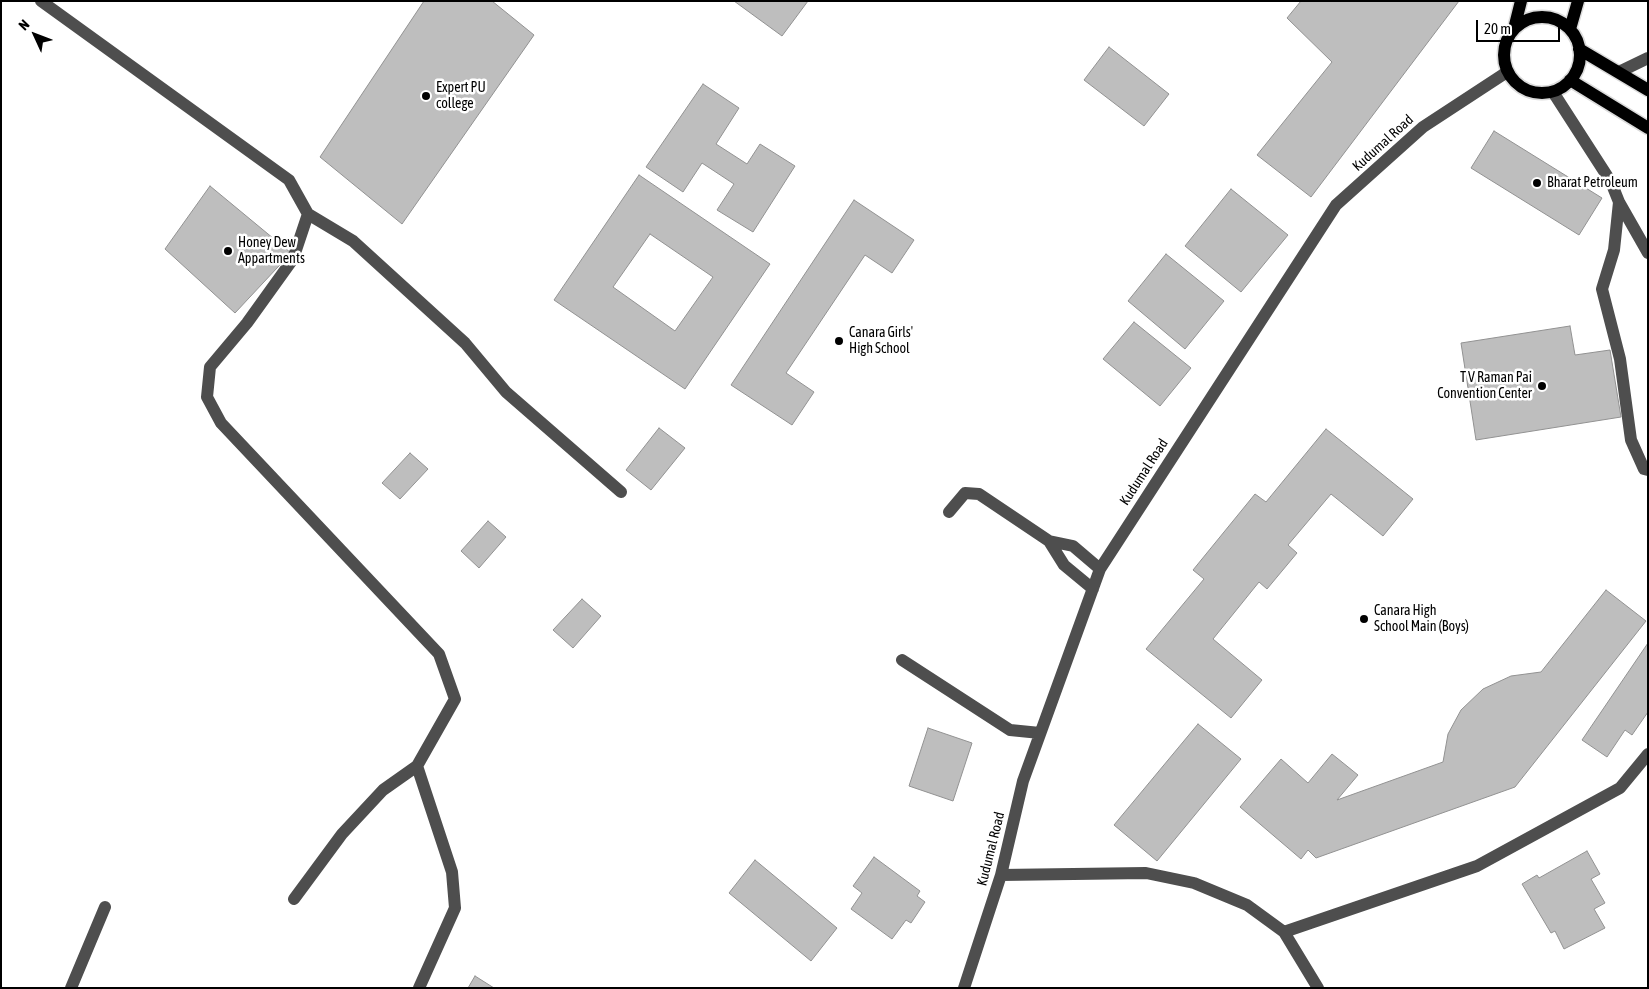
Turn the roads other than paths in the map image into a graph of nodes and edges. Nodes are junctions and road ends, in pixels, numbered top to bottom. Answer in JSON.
{"nodes":[{"id":1,"x":40,"y":1,"type":"edge"},
{"id":2,"x":1521,"y":1,"type":"edge"},
{"id":3,"x":1578,"y":1,"type":"edge"},
{"id":4,"x":1514,"y":29,"type":"junction"},
{"id":5,"x":1570,"y":29,"type":"junction"},
{"id":6,"x":1579,"y":49,"type":"junction"},
{"id":7,"x":1648,"y":58,"type":"edge"},
{"id":8,"x":1507,"y":72,"type":"junction"},
{"id":9,"x":1619,"y":72,"type":"junction"},
{"id":10,"x":1570,"y":80,"type":"junction"},
{"id":11,"x":1648,"y":90,"type":"edge"},
{"id":12,"x":1553,"y":92,"type":"junction"},
{"id":13,"x":1648,"y":128,"type":"edge"},
{"id":14,"x":1619,"y":202,"type":"junction"},
{"id":15,"x":308,"y":214,"type":"junction"},
{"id":16,"x":1648,"y":253,"type":"edge"},
{"id":17,"x":1648,"y":470,"type":"edge"},
{"id":18,"x":621,"y":492,"type":"dead end"},
{"id":19,"x":949,"y":512,"type":"dead end"},
{"id":20,"x":1050,"y":541,"type":"junction"},
{"id":21,"x":1100,"y":569,"type":"junction"},
{"id":22,"x":1093,"y":588,"type":"junction"},
{"id":23,"x":902,"y":660,"type":"dead end"},
{"id":24,"x":1040,"y":733,"type":"junction"},
{"id":25,"x":1648,"y":754,"type":"edge"},
{"id":26,"x":417,"y":766,"type":"junction"},
{"id":27,"x":1000,"y":875,"type":"junction"},
{"id":28,"x":294,"y":899,"type":"dead end"},
{"id":29,"x":105,"y":907,"type":"dead end"},
{"id":30,"x":1284,"y":932,"type":"junction"},
{"id":31,"x":71,"y":988,"type":"edge"},
{"id":32,"x":419,"y":988,"type":"edge"},
{"id":33,"x":964,"y":988,"type":"edge"},
{"id":34,"x":1318,"y":988,"type":"edge"}],
"edges":[{"from":1,"to":15,"type":"street"},
{"from":2,"to":4,"type":"main road"},
{"from":3,"to":5,"type":"main road"},
{"from":4,"to":5,"type":"main road"},
{"from":4,"to":8,"type":"main road"},
{"from":5,"to":6,"type":"main road"},
{"from":6,"to":9,"type":"main road"},
{"from":6,"to":10,"type":"main road"},
{"from":7,"to":9,"type":"street"},
{"from":8,"to":12,"type":"main road"},
{"from":8,"to":21,"type":"street","name":"Kudumal Road"},
{"from":9,"to":11,"type":"main road"},
{"from":10,"to":12,"type":"main road"},
{"from":10,"to":13,"type":"main road"},
{"from":12,"to":14,"type":"street"},
{"from":14,"to":16,"type":"street"},
{"from":14,"to":17,"type":"street"},
{"from":15,"to":18,"type":"street"},
{"from":15,"to":26,"type":"street"},
{"from":19,"to":20,"type":"street"},
{"from":20,"to":21,"type":"street"},
{"from":20,"to":22,"type":"street"},
{"from":21,"to":22,"type":"street","name":"Kudumal Road"},
{"from":22,"to":24,"type":"street","name":"Kudumal Road"},
{"from":23,"to":24,"type":"street"},
{"from":24,"to":27,"type":"street","name":"Kudumal Road"},
{"from":25,"to":30,"type":"street"},
{"from":26,"to":28,"type":"street"},
{"from":26,"to":32,"type":"street"},
{"from":27,"to":30,"type":"street"},
{"from":27,"to":33,"type":"street","name":"Kudumal Road"},
{"from":29,"to":31,"type":"street"},
{"from":30,"to":34,"type":"street"}]}
